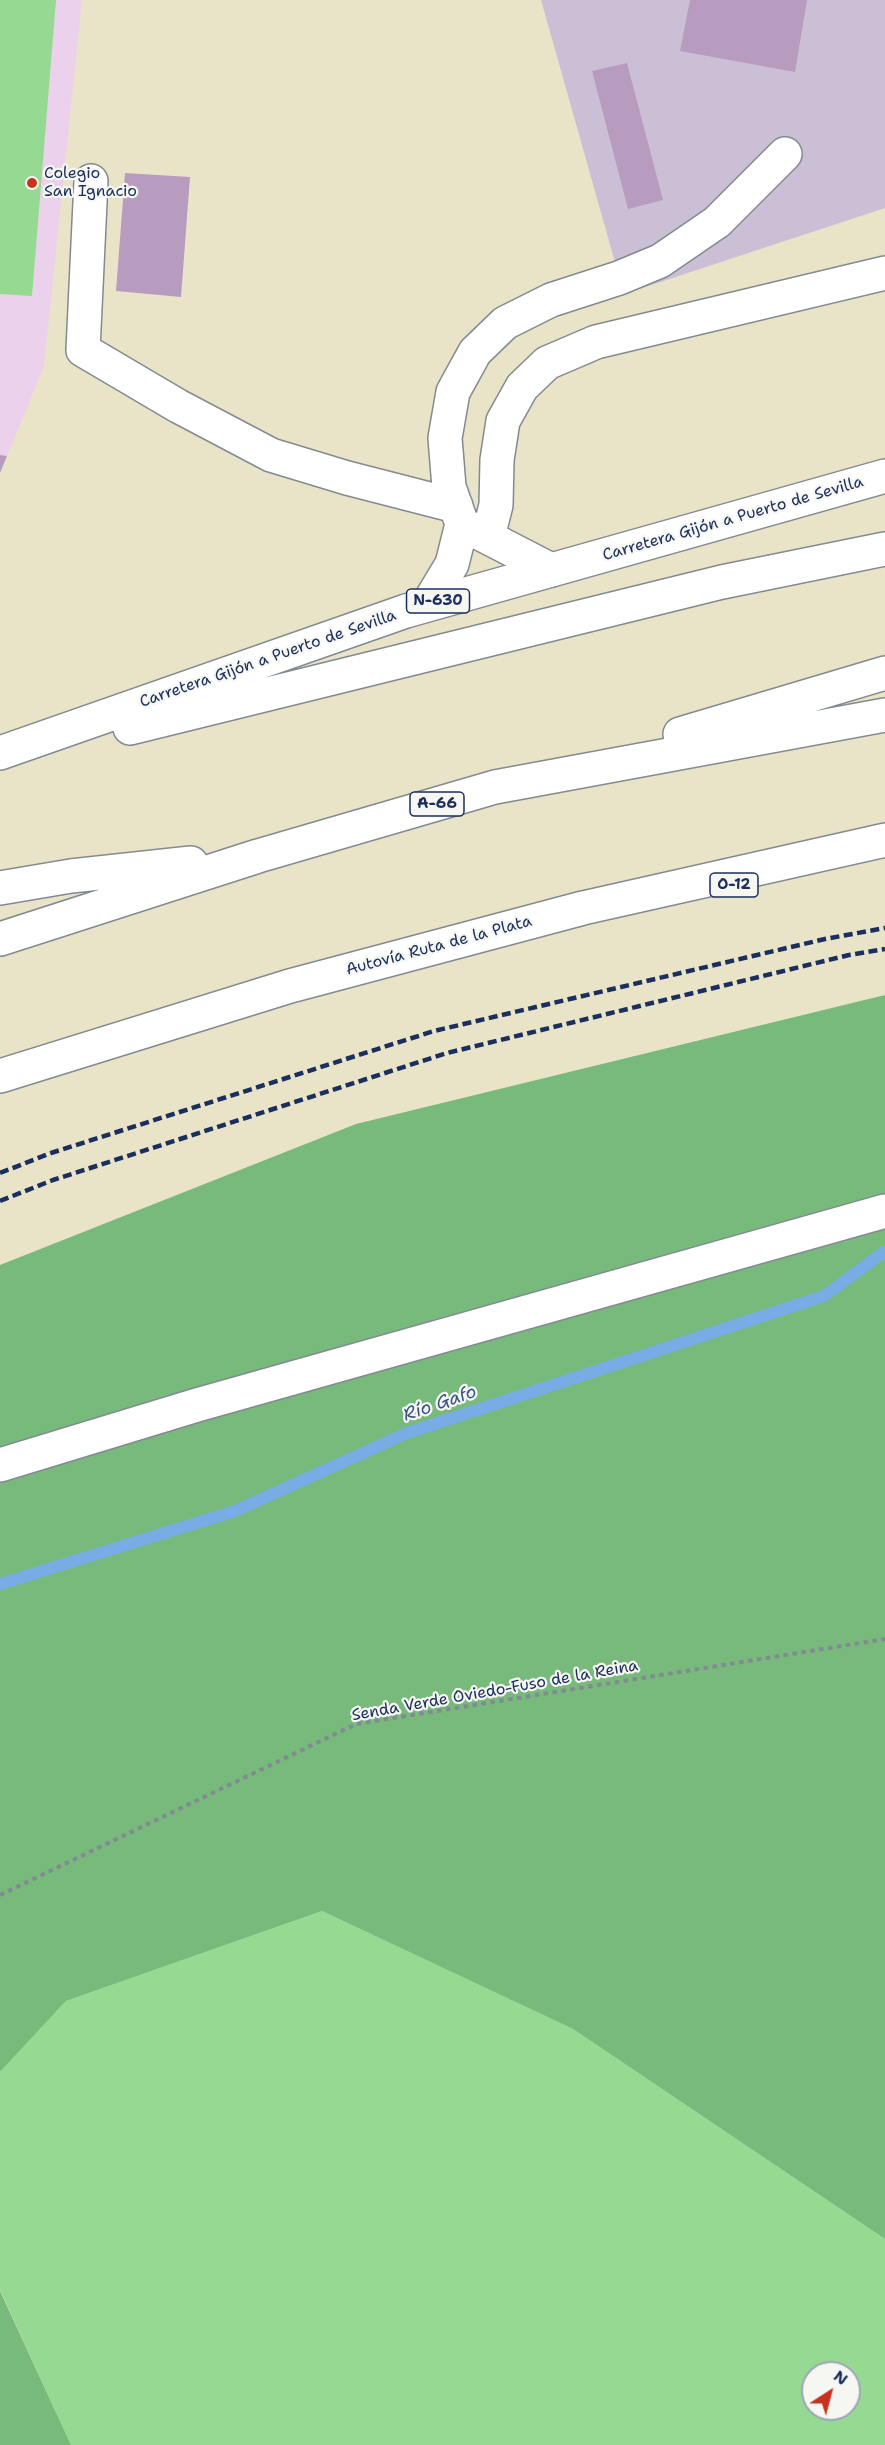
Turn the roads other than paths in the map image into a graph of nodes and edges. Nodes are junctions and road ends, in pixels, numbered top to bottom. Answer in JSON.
{"nodes":[{"id":1,"x":785,"y":154,"type":"dead end"},
{"id":2,"x":91,"y":181,"type":"dead end"},
{"id":3,"x":885,"y":273,"type":"edge"},
{"id":4,"x":885,"y":476,"type":"edge"},
{"id":5,"x":468,"y":522,"type":"junction"},
{"id":6,"x":885,"y":549,"type":"edge"},
{"id":7,"x":551,"y":570,"type":"junction"},
{"id":8,"x":428,"y":604,"type":"junction"},
{"id":9,"x":885,"y":673,"type":"edge"},
{"id":10,"x":885,"y":715,"type":"edge"},
{"id":11,"x":0,"y":753,"type":"edge"},
{"id":12,"x":0,"y":760,"type":"edge"},
{"id":13,"x":495,"y":787,"type":"junction"},
{"id":14,"x":885,"y":840,"type":"edge"},
{"id":15,"x":258,"y":856,"type":"junction"},
{"id":16,"x":885,"y":862,"type":"edge"},
{"id":17,"x":0,"y":888,"type":"edge"},
{"id":18,"x":583,"y":908,"type":"junction"},
{"id":19,"x":0,"y":939,"type":"edge"},
{"id":20,"x":0,"y":1076,"type":"edge"},
{"id":21,"x":885,"y":1211,"type":"edge"},
{"id":22,"x":0,"y":1465,"type":"edge"}],
"edges":[{"from":1,"to":5,"type":"main road"},
{"from":2,"to":5,"type":"main road"},
{"from":3,"to":5,"type":"main road"},
{"from":4,"to":7,"type":"main road","name":"Carretera Gijón a Puerto de Sevilla","number":"N-630"},
{"from":5,"to":7,"type":"main road"},
{"from":5,"to":8,"type":"main road"},
{"from":6,"to":12,"type":"main road","name":"Carretera Gijón a Puerto de Sevilla"},
{"from":7,"to":8,"type":"main road","name":"Carretera Gijón a Puerto de Sevilla","number":"N-630"},
{"from":8,"to":11,"type":"main road","name":"Carretera Gijón a Puerto de Sevilla","number":"N-630"},
{"from":9,"to":13,"type":"main road"},
{"from":10,"to":13,"type":"main road","number":"A-66"},
{"from":13,"to":15,"type":"main road","number":"A-66"},
{"from":14,"to":18,"type":"main road","name":"Autovía Ruta de la Plata"},
{"from":15,"to":17,"type":"main road"},
{"from":15,"to":19,"type":"main road","number":"A-66"},
{"from":16,"to":18,"type":"main road","number":"O-12"},
{"from":18,"to":20,"type":"main road","name":"Autovía Ruta de la Plata"},
{"from":21,"to":22,"type":"main road"}]}
